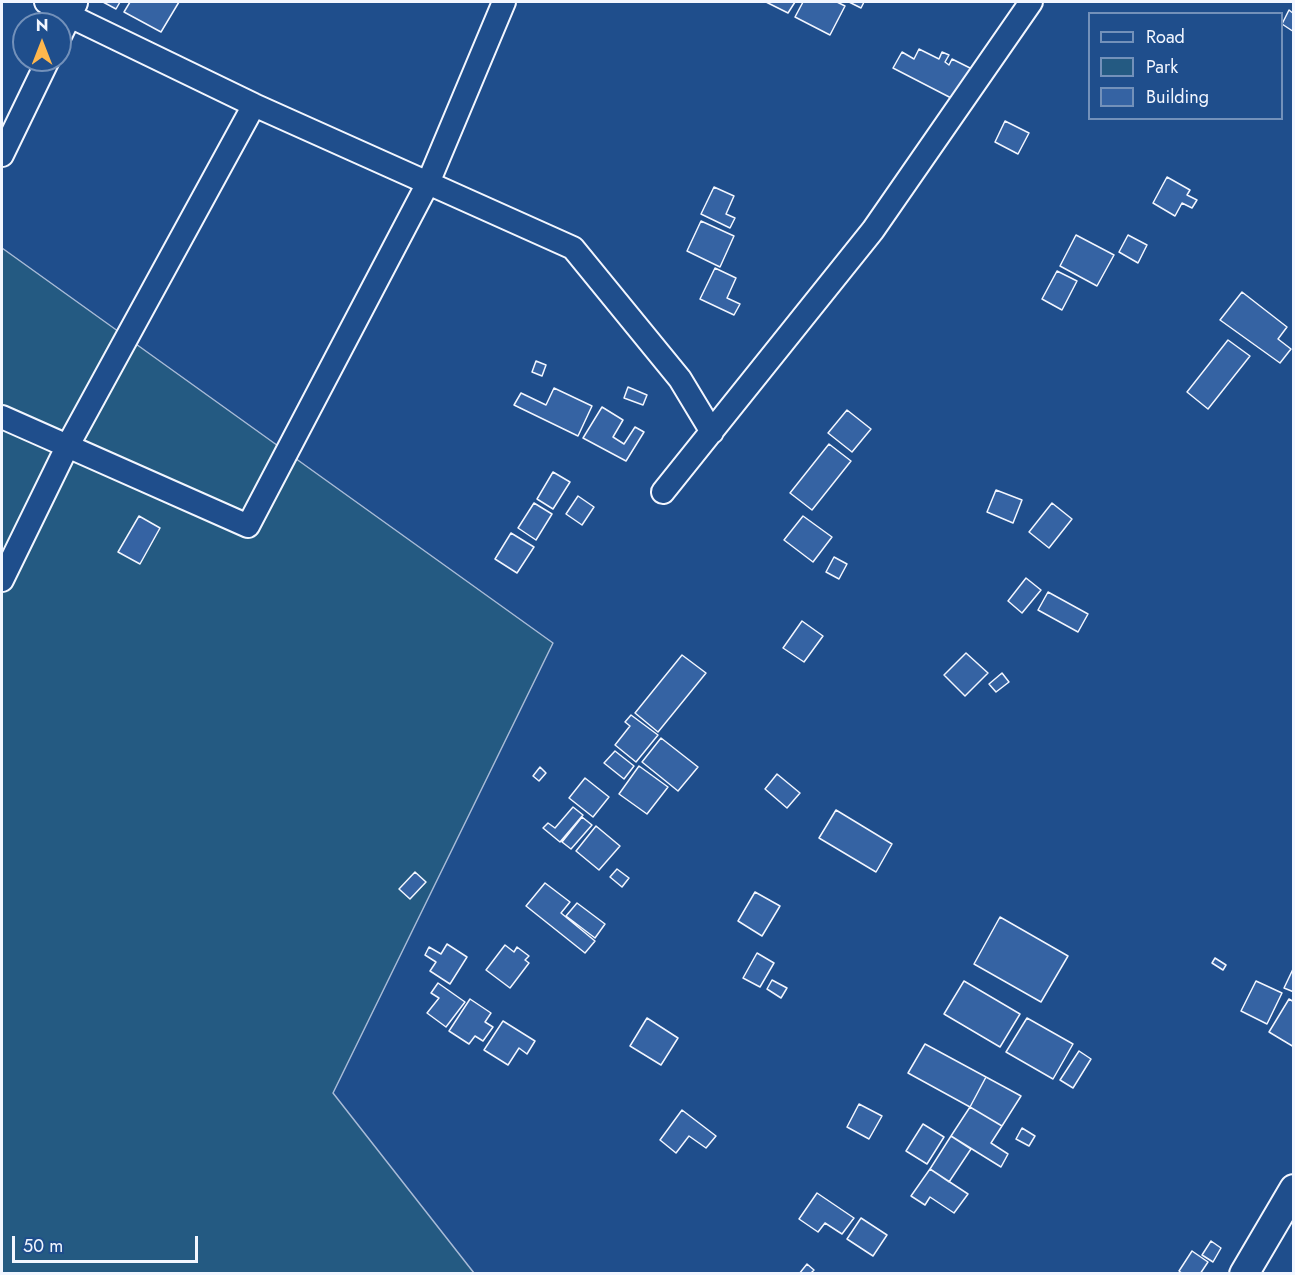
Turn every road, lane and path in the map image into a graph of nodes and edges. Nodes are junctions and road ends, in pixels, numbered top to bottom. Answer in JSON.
{"nodes":[{"id":1,"x":46,"y":2,"type":"edge"},
{"id":2,"x":504,"y":2,"type":"edge"},
{"id":3,"x":1031,"y":2,"type":"edge"},
{"id":4,"x":73,"y":9,"type":"edge"},
{"id":5,"x":42,"y":72,"type":"edge"},
{"id":6,"x":254,"y":105,"type":"junction"},
{"id":7,"x":2,"y":154,"type":"edge"},
{"id":8,"x":428,"y":183,"type":"junction"},
{"id":9,"x":2,"y":417,"type":"edge"},
{"id":10,"x":712,"y":432,"type":"junction"},
{"id":11,"x":67,"y":447,"type":"junction"},
{"id":12,"x":663,"y":492,"type":"dead end"},
{"id":13,"x":2,"y":580,"type":"edge"},
{"id":14,"x":1293,"y":1189,"type":"edge"},
{"id":15,"x":1244,"y":1274,"type":"edge"}],
"edges":[{"from":1,"to":4,"type":"street"},
{"from":2,"to":8,"type":"street"},
{"from":3,"to":10,"type":"street"},
{"from":4,"to":6,"type":"street"},
{"from":5,"to":7,"type":"street"},
{"from":6,"to":8,"type":"street"},
{"from":6,"to":11,"type":"street"},
{"from":8,"to":10,"type":"street"},
{"from":8,"to":11,"type":"street"},
{"from":9,"to":11,"type":"street"},
{"from":10,"to":12,"type":"street"},
{"from":11,"to":13,"type":"street"},
{"from":14,"to":15,"type":"street"}]}
